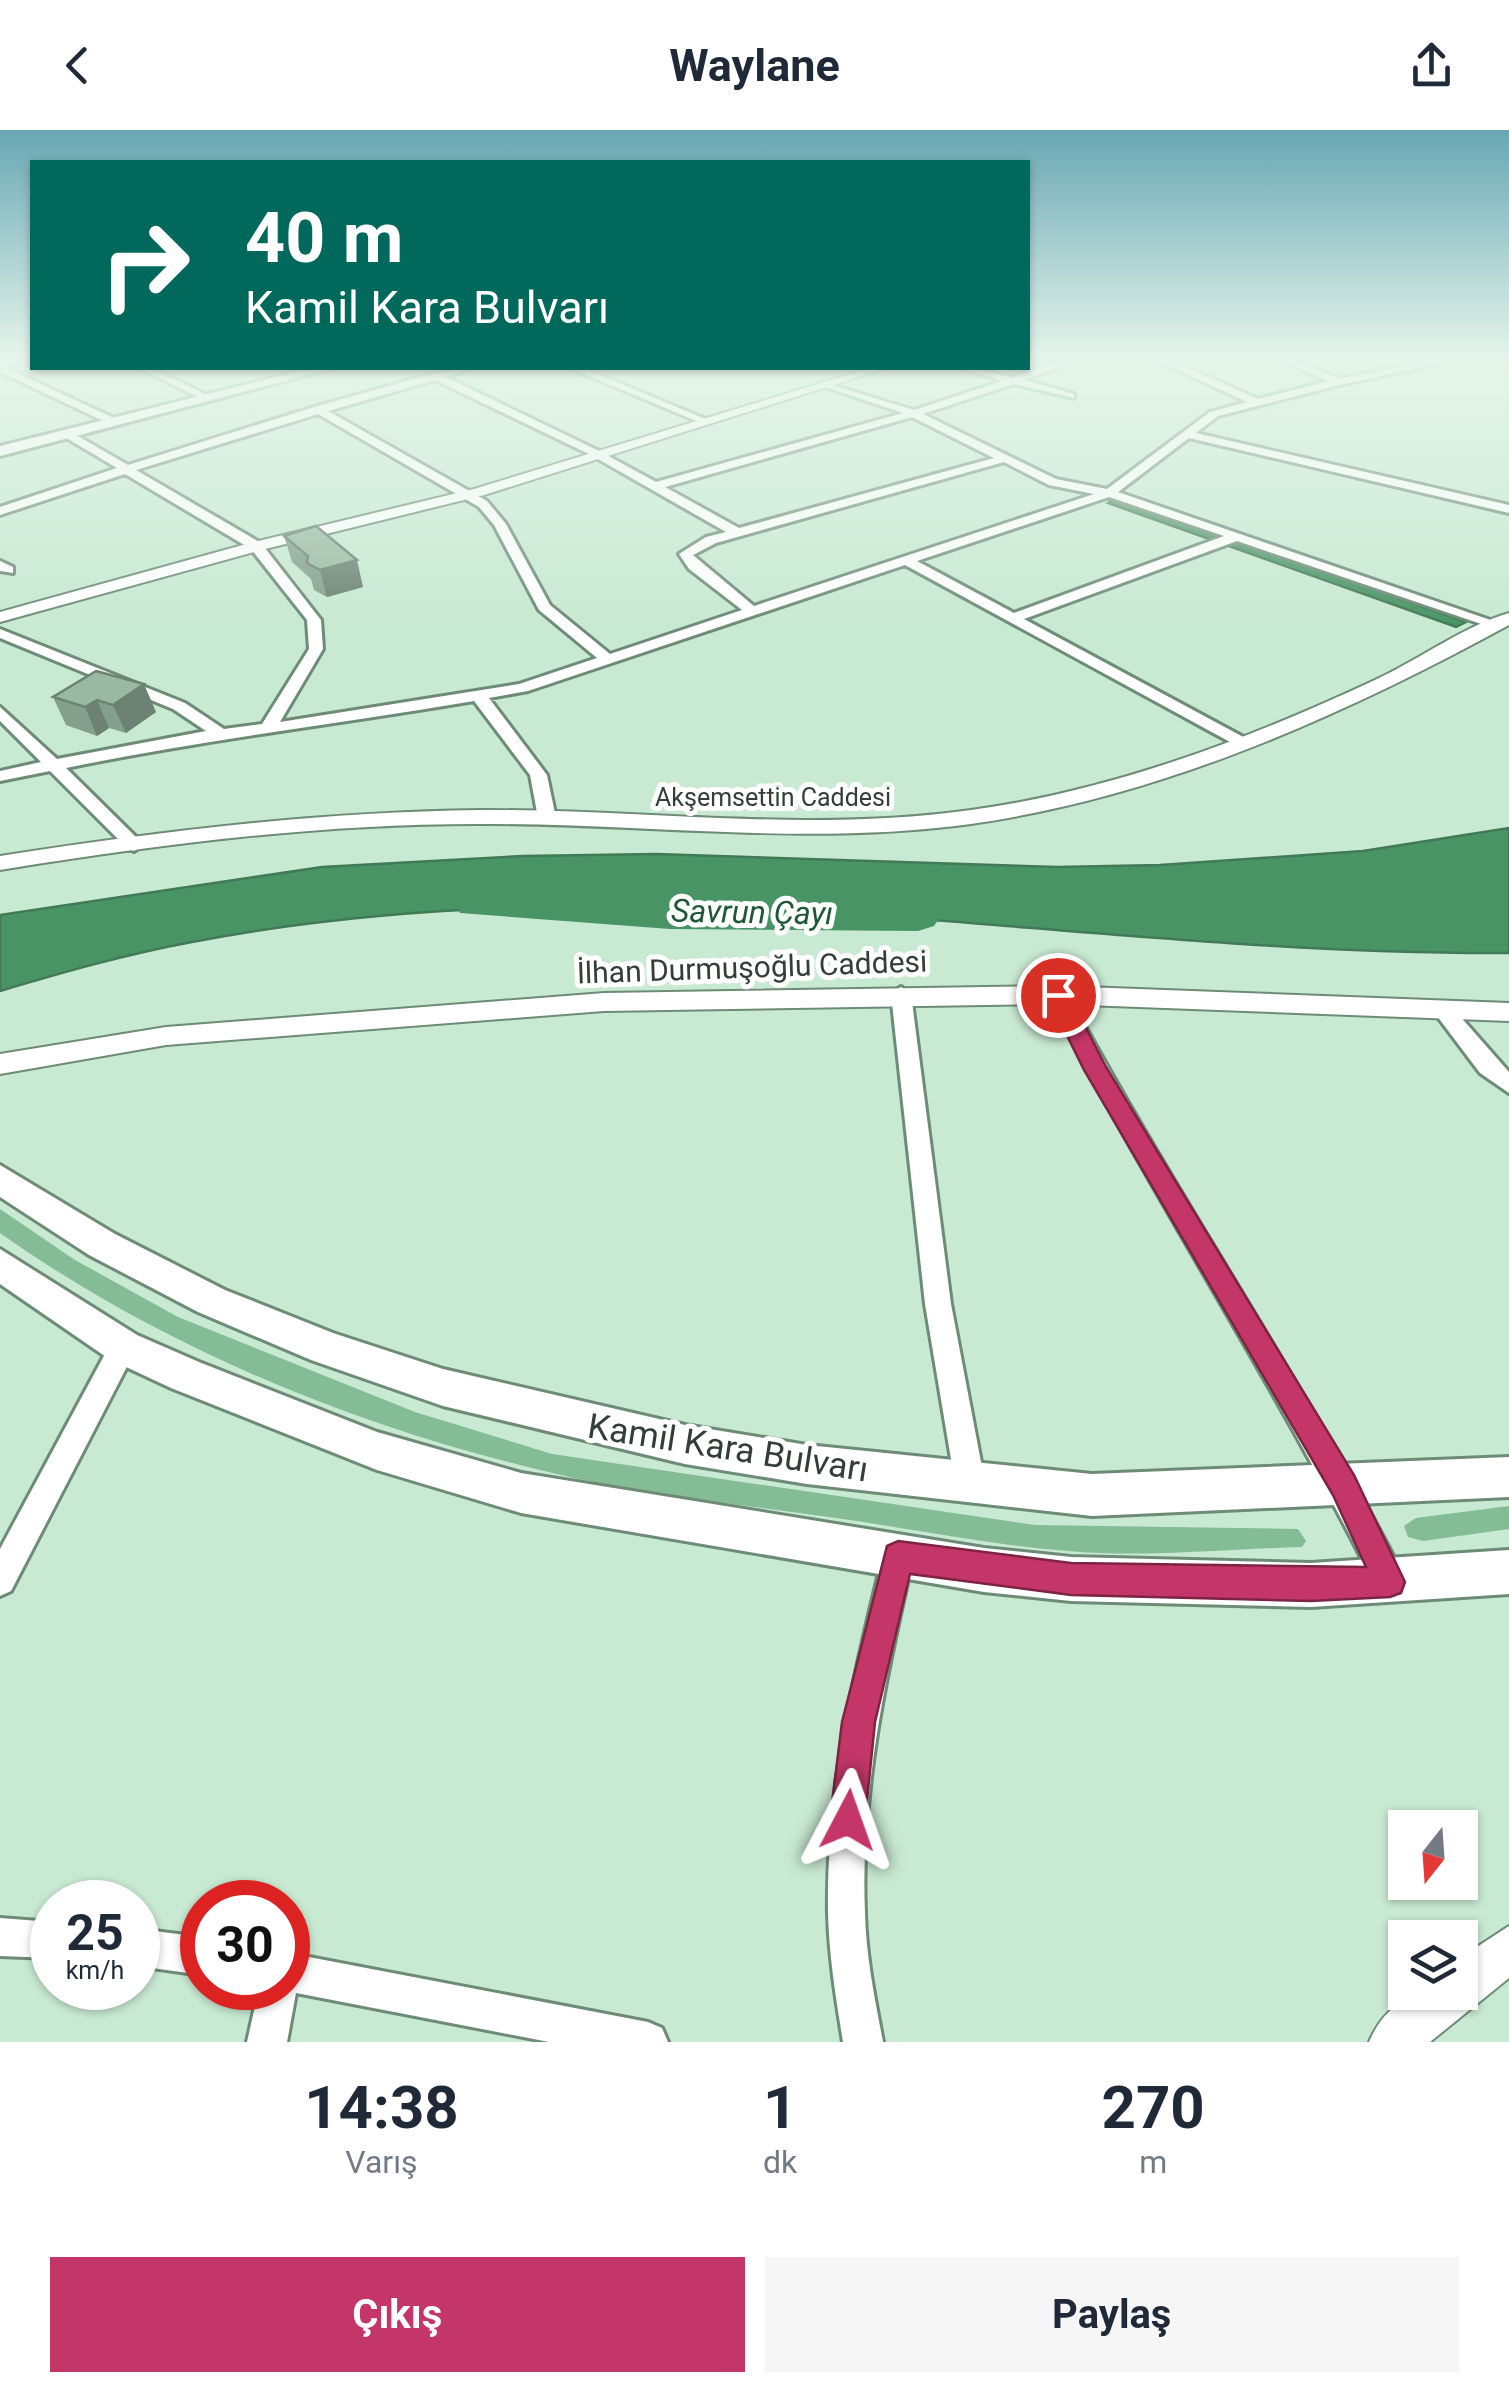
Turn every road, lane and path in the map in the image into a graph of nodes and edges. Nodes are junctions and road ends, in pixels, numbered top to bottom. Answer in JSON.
{"nodes":[{"id":1,"x":92,"y":448,"type":"edge"},
{"id":2,"x":193,"y":448,"type":"edge"},
{"id":3,"x":386,"y":448,"type":"edge"},
{"id":4,"x":584,"y":448,"type":"edge"},
{"id":5,"x":610,"y":448,"type":"edge"},
{"id":6,"x":791,"y":448,"type":"edge"},
{"id":7,"x":983,"y":448,"type":"edge"},
{"id":8,"x":1167,"y":448,"type":"edge"},
{"id":9,"x":1246,"y":448,"type":"edge"},
{"id":10,"x":594,"y":453,"type":"junction"},
{"id":11,"x":1003,"y":458,"type":"junction"},
{"id":12,"x":129,"y":469,"type":"junction"},
{"id":13,"x":653,"y":487,"type":"junction"},
{"id":14,"x":1110,"y":493,"type":"junction"},
{"id":15,"x":466,"y":495,"type":"junction"},
{"id":16,"x":1509,"y":510,"type":"edge"},
{"id":17,"x":0,"y":511,"type":"edge"},
{"id":18,"x":738,"y":533,"type":"junction"},
{"id":19,"x":1234,"y":537,"type":"junction"},
{"id":20,"x":256,"y":546,"type":"junction"},
{"id":21,"x":907,"y":560,"type":"junction"},
{"id":22,"x":753,"y":612,"type":"junction"},
{"id":23,"x":0,"y":617,"type":"edge"},
{"id":24,"x":1014,"y":618,"type":"junction"},
{"id":25,"x":1504,"y":621,"type":"edge"},
{"id":26,"x":0,"y":632,"type":"edge"},
{"id":27,"x":609,"y":660,"type":"junction"},
{"id":28,"x":478,"y":696,"type":"junction"},
{"id":29,"x":0,"y":712,"type":"edge"},
{"id":30,"x":268,"y":728,"type":"junction"},
{"id":31,"x":221,"y":734,"type":"junction"},
{"id":32,"x":1241,"y":743,"type":"junction"},
{"id":33,"x":54,"y":764,"type":"junction"},
{"id":34,"x":0,"y":776,"type":"edge"},
{"id":35,"x":547,"y":818,"type":"junction"},
{"id":36,"x":134,"y":845,"type":"junction"},
{"id":37,"x":0,"y":862,"type":"edge"},
{"id":38,"x":901,"y":994,"type":"junction"},
{"id":39,"x":1058,"y":995,"type":"junction"},
{"id":40,"x":1444,"y":1011,"type":"junction"},
{"id":41,"x":1509,"y":1012,"type":"edge"},
{"id":42,"x":0,"y":1064,"type":"edge"},
{"id":43,"x":1509,"y":1085,"type":"edge"},
{"id":44,"x":0,"y":1179,"type":"edge"},
{"id":45,"x":0,"y":1264,"type":"edge"},
{"id":46,"x":123,"y":1347,"type":"junction"},
{"id":47,"x":1509,"y":1477,"type":"edge"},
{"id":48,"x":970,"y":1483,"type":"junction"},
{"id":49,"x":1344,"y":1485,"type":"junction"},
{"id":50,"x":898,"y":1557,"type":"junction"},
{"id":51,"x":1509,"y":1572,"type":"edge"},
{"id":52,"x":0,"y":1580,"type":"edge"},
{"id":53,"x":1390,"y":1582,"type":"junction"},
{"id":54,"x":0,"y":1937,"type":"edge"},
{"id":55,"x":30,"y":1939,"type":"edge"},
{"id":56,"x":1509,"y":1949,"type":"edge"},
{"id":57,"x":1478,"y":1973,"type":"edge"},
{"id":58,"x":310,"y":1976,"type":"edge"},
{"id":59,"x":274,"y":2010,"type":"edge"},
{"id":60,"x":267,"y":2042,"type":"edge"},
{"id":61,"x":648,"y":2042,"type":"edge"},
{"id":62,"x":863,"y":2042,"type":"edge"}],
"edges":[{"from":1,"to":12,"type":"street"},
{"from":2,"to":12,"type":"street"},
{"from":3,"to":15,"type":"street"},
{"from":4,"to":10,"type":"street"},
{"from":5,"to":10,"type":"street"},
{"from":6,"to":13,"type":"street"},
{"from":7,"to":11,"type":"street"},
{"from":8,"to":14,"type":"street"},
{"from":9,"to":16,"type":"street"},
{"from":10,"to":13,"type":"street"},
{"from":10,"to":15,"type":"street"},
{"from":11,"to":14,"type":"street"},
{"from":11,"to":18,"type":"street"},
{"from":12,"to":17,"type":"street"},
{"from":12,"to":20,"type":"street"},
{"from":13,"to":18,"type":"street"},
{"from":14,"to":19,"type":"street"},
{"from":14,"to":21,"type":"street"},
{"from":15,"to":20,"type":"street"},
{"from":15,"to":27,"type":"street"},
{"from":18,"to":22,"type":"street"},
{"from":19,"to":24,"type":"street"},
{"from":19,"to":25,"type":"street"},
{"from":20,"to":23,"type":"street"},
{"from":20,"to":30,"type":"street"},
{"from":21,"to":22,"type":"street"},
{"from":21,"to":24,"type":"street"},
{"from":22,"to":27,"type":"street"},
{"from":24,"to":32,"type":"street"},
{"from":25,"to":32,"type":"street","name":"Akşemsettin Caddesi"},
{"from":26,"to":31,"type":"street"},
{"from":27,"to":28,"type":"street"},
{"from":28,"to":30,"type":"street"},
{"from":28,"to":35,"type":"street"},
{"from":29,"to":33,"type":"street"},
{"from":30,"to":31,"type":"street"},
{"from":31,"to":33,"type":"street"},
{"from":32,"to":35,"type":"street","name":"Akşemsettin Caddesi"},
{"from":33,"to":34,"type":"street"},
{"from":33,"to":36,"type":"street"},
{"from":35,"to":36,"type":"street","name":"Akşemsettin Caddesi"},
{"from":36,"to":37,"type":"street","name":"Akşemsettin Caddesi"},
{"from":38,"to":39,"type":"street","name":"İlhan Durmuşoğlu Caddesi"},
{"from":38,"to":42,"type":"street","name":"İlhan Durmuşoğlu Caddesi"},
{"from":38,"to":48,"type":"street"},
{"from":39,"to":40,"type":"street","name":"İlhan Durmuşoğlu Caddesi"},
{"from":39,"to":49,"type":"street"},
{"from":40,"to":41,"type":"street","name":"İlhan Durmuşoğlu Caddesi"},
{"from":40,"to":43,"type":"street"},
{"from":44,"to":48,"type":"main road","name":"Kamil Kara Bulvarı"},
{"from":45,"to":46,"type":"main road"},
{"from":46,"to":50,"type":"main road"},
{"from":46,"to":52,"type":"street"},
{"from":47,"to":49,"type":"main road","name":"Kamil Kara Bulvarı"},
{"from":48,"to":49,"type":"main road","name":"Kamil Kara Bulvarı"},
{"from":49,"to":53,"type":"street"},
{"from":50,"to":53,"type":"main road"},
{"from":50,"to":62,"type":"street"},
{"from":51,"to":53,"type":"main road"},
{"from":54,"to":55,"type":"street"},
{"from":56,"to":57,"type":"street"},
{"from":58,"to":61,"type":"street"},
{"from":59,"to":60,"type":"street"}]}
